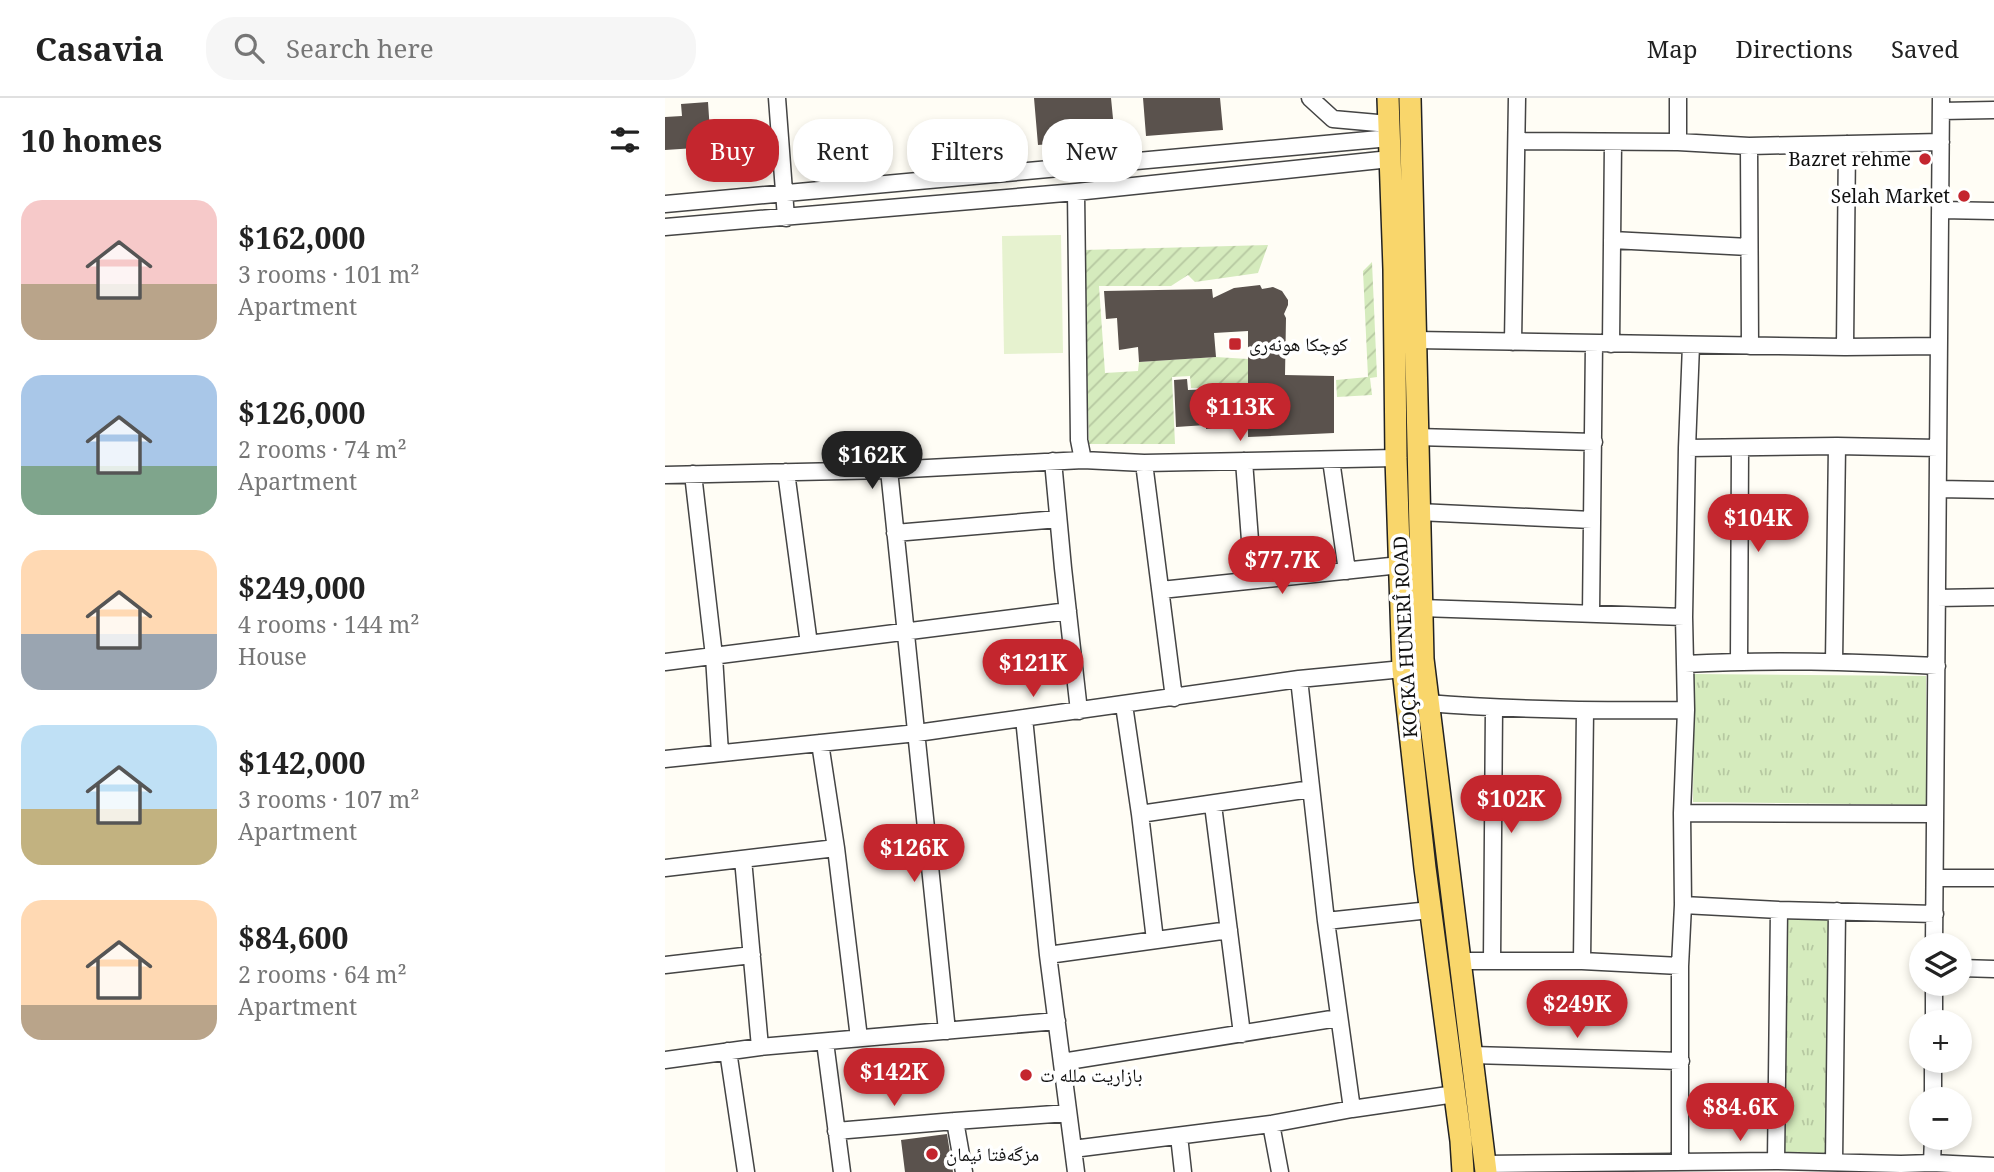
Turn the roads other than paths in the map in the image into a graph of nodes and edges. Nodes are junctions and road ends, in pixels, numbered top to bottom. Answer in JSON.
{"nodes":[{"id":1,"x":777,"y":98,"type":"edge"},
{"id":2,"x":1310,"y":98,"type":"edge"},
{"id":3,"x":1388,"y":98,"type":"edge"},
{"id":4,"x":1410,"y":98,"type":"edge"},
{"id":5,"x":1517,"y":98,"type":"edge"},
{"id":6,"x":1678,"y":98,"type":"edge"},
{"id":7,"x":1941,"y":105,"type":"edge"},
{"id":8,"x":1994,"y":110,"type":"edge"},
{"id":9,"x":1389,"y":141,"type":"junction"},
{"id":10,"x":1517,"y":141,"type":"junction"},
{"id":11,"x":1678,"y":142,"type":"junction"},
{"id":12,"x":1941,"y":142,"type":"junction"},
{"id":13,"x":1613,"y":143,"type":"junction"},
{"id":14,"x":1847,"y":144,"type":"junction"},
{"id":15,"x":1749,"y":146,"type":"junction"},
{"id":16,"x":1175,"y":158,"type":"junction"},
{"id":17,"x":1176,"y":181,"type":"junction"},
{"id":18,"x":1076,"y":192,"type":"junction"},
{"id":19,"x":785,"y":193,"type":"junction"},
{"id":20,"x":665,"y":204,"type":"edge"},
{"id":21,"x":1941,"y":210,"type":"junction"},
{"id":22,"x":1994,"y":211,"type":"edge"},
{"id":23,"x":786,"y":218,"type":"junction"},
{"id":24,"x":665,"y":227,"type":"edge"},
{"id":25,"x":1612,"y":240,"type":"junction"},
{"id":26,"x":1749,"y":247,"type":"junction"},
{"id":27,"x":1415,"y":340,"type":"junction"},
{"id":28,"x":1513,"y":342,"type":"junction"},
{"id":29,"x":1603,"y":343,"type":"junction"},
{"id":30,"x":1691,"y":345,"type":"junction"},
{"id":31,"x":1750,"y":346,"type":"junction"},
{"id":32,"x":1939,"y":346,"type":"junction"},
{"id":33,"x":1845,"y":348,"type":"junction"},
{"id":34,"x":1417,"y":437,"type":"junction"},
{"id":35,"x":1594,"y":442,"type":"junction"},
{"id":36,"x":1837,"y":446,"type":"junction"},
{"id":37,"x":1687,"y":448,"type":"junction"},
{"id":38,"x":1740,"y":448,"type":"junction"},
{"id":39,"x":1938,"y":448,"type":"junction"},
{"id":40,"x":1396,"y":458,"type":"junction"},
{"id":41,"x":1083,"y":460,"type":"junction"},
{"id":42,"x":1331,"y":460,"type":"junction"},
{"id":43,"x":1053,"y":461,"type":"junction"},
{"id":44,"x":1244,"y":461,"type":"junction"},
{"id":45,"x":1144,"y":463,"type":"junction"},
{"id":46,"x":888,"y":470,"type":"junction"},
{"id":47,"x":786,"y":472,"type":"junction"},
{"id":48,"x":693,"y":474,"type":"junction"},
{"id":49,"x":665,"y":475,"type":"edge"},
{"id":50,"x":1938,"y":489,"type":"junction"},
{"id":51,"x":1994,"y":490,"type":"edge"},
{"id":52,"x":1418,"y":512,"type":"junction"},
{"id":53,"x":1058,"y":519,"type":"junction"},
{"id":54,"x":1592,"y":520,"type":"junction"},
{"id":55,"x":895,"y":533,"type":"junction"},
{"id":56,"x":1400,"y":565,"type":"junction"},
{"id":57,"x":1347,"y":570,"type":"junction"},
{"id":58,"x":1253,"y":580,"type":"junction"},
{"id":59,"x":1161,"y":590,"type":"junction"},
{"id":60,"x":1937,"y":597,"type":"junction"},
{"id":61,"x":1994,"y":597,"type":"edge"},
{"id":62,"x":1421,"y":608,"type":"junction"},
{"id":63,"x":1067,"y":611,"type":"junction"},
{"id":64,"x":1591,"y":614,"type":"junction"},
{"id":65,"x":1684,"y":617,"type":"junction"},
{"id":66,"x":907,"y":632,"type":"junction"},
{"id":67,"x":809,"y":644,"type":"junction"},
{"id":68,"x":715,"y":656,"type":"junction"},
{"id":69,"x":1739,"y":661,"type":"junction"},
{"id":70,"x":665,"y":662,"type":"edge"},
{"id":71,"x":1834,"y":662,"type":"junction"},
{"id":72,"x":1685,"y":664,"type":"junction"},
{"id":73,"x":1937,"y":666,"type":"junction"},
{"id":74,"x":1403,"y":669,"type":"junction"},
{"id":75,"x":1299,"y":679,"type":"junction"},
{"id":76,"x":1174,"y":698,"type":"junction"},
{"id":77,"x":1427,"y":703,"type":"junction"},
{"id":78,"x":1123,"y":705,"type":"junction"},
{"id":79,"x":1494,"y":708,"type":"junction"},
{"id":80,"x":1686,"y":710,"type":"junction"},
{"id":81,"x":1079,"y":711,"type":"junction"},
{"id":82,"x":1585,"y":712,"type":"junction"},
{"id":83,"x":1024,"y":718,"type":"junction"},
{"id":84,"x":917,"y":733,"type":"junction"},
{"id":85,"x":820,"y":743,"type":"junction"},
{"id":86,"x":720,"y":753,"type":"junction"},
{"id":87,"x":665,"y":759,"type":"edge"},
{"id":88,"x":1311,"y":789,"type":"junction"},
{"id":89,"x":1213,"y":805,"type":"junction"},
{"id":90,"x":1682,"y":813,"type":"junction"},
{"id":91,"x":1140,"y":814,"type":"junction"},
{"id":92,"x":1935,"y":814,"type":"junction"},
{"id":93,"x":836,"y":848,"type":"junction"},
{"id":94,"x":743,"y":859,"type":"junction"},
{"id":95,"x":1449,"y":864,"type":"junction"},
{"id":96,"x":1425,"y":867,"type":"junction"},
{"id":97,"x":665,"y":868,"type":"edge"},
{"id":98,"x":1994,"y":877,"type":"edge"},
{"id":99,"x":1935,"y":878,"type":"junction"},
{"id":100,"x":1683,"y":905,"type":"junction"},
{"id":101,"x":1430,"y":910,"type":"junction"},
{"id":102,"x":1779,"y":910,"type":"junction"},
{"id":103,"x":1837,"y":911,"type":"junction"},
{"id":104,"x":1935,"y":914,"type":"junction"},
{"id":105,"x":1326,"y":920,"type":"junction"},
{"id":106,"x":1229,"y":930,"type":"junction"},
{"id":107,"x":1934,"y":933,"type":"edge"},
{"id":108,"x":1155,"y":940,"type":"junction"},
{"id":109,"x":752,"y":954,"type":"junction"},
{"id":110,"x":1048,"y":955,"type":"junction"},
{"id":111,"x":1460,"y":961,"type":"junction"},
{"id":112,"x":1492,"y":961,"type":"junction"},
{"id":113,"x":1581,"y":961,"type":"junction"},
{"id":114,"x":665,"y":965,"type":"edge"},
{"id":115,"x":1680,"y":967,"type":"junction"},
{"id":116,"x":1972,"y":968,"type":"edge"},
{"id":117,"x":1994,"y":969,"type":"edge"},
{"id":118,"x":1338,"y":1018,"type":"junction"},
{"id":119,"x":1057,"y":1021,"type":"junction"},
{"id":120,"x":947,"y":1031,"type":"junction"},
{"id":121,"x":1242,"y":1034,"type":"junction"},
{"id":122,"x":859,"y":1038,"type":"junction"},
{"id":123,"x":825,"y":1042,"type":"junction"},
{"id":124,"x":760,"y":1047,"type":"junction"},
{"id":125,"x":728,"y":1051,"type":"junction"},
{"id":126,"x":1472,"y":1055,"type":"junction"},
{"id":127,"x":665,"y":1060,"type":"edge"},
{"id":128,"x":1681,"y":1061,"type":"junction"},
{"id":129,"x":1062,"y":1062,"type":"junction"},
{"id":130,"x":1455,"y":1094,"type":"junction"},
{"id":131,"x":1352,"y":1109,"type":"junction"},
{"id":132,"x":1068,"y":1113,"type":"junction"},
{"id":133,"x":955,"y":1121,"type":"junction"},
{"id":134,"x":1271,"y":1124,"type":"junction"},
{"id":135,"x":836,"y":1131,"type":"junction"},
{"id":136,"x":1178,"y":1136,"type":"junction"},
{"id":137,"x":1073,"y":1149,"type":"junction"},
{"id":138,"x":1933,"y":1150,"type":"edge"},
{"id":139,"x":1776,"y":1161,"type":"junction"},
{"id":140,"x":1834,"y":1162,"type":"junction"},
{"id":141,"x":1680,"y":1163,"type":"junction"},
{"id":142,"x":1932,"y":1163,"type":"junction"},
{"id":143,"x":1994,"y":1166,"type":"edge"},
{"id":144,"x":1735,"y":1167,"type":"edge"},
{"id":145,"x":1485,"y":1168,"type":"edge"},
{"id":146,"x":1901,"y":1168,"type":"edge"},
{"id":147,"x":746,"y":1172,"type":"edge"},
{"id":148,"x":842,"y":1172,"type":"edge"},
{"id":149,"x":964,"y":1172,"type":"edge"},
{"id":150,"x":1076,"y":1172,"type":"edge"},
{"id":151,"x":1183,"y":1172,"type":"edge"},
{"id":152,"x":1280,"y":1172,"type":"edge"},
{"id":153,"x":1463,"y":1172,"type":"edge"}],
"edges":[{"from":1,"to":19,"type":"street"},
{"from":2,"to":9,"type":"street"},
{"from":3,"to":9,"type":"main road","name":"KOÇKA HUNERÎ ROAD"},
{"from":4,"to":27,"type":"main road"},
{"from":5,"to":10,"type":"street"},
{"from":6,"to":11,"type":"street"},
{"from":7,"to":8,"type":"street"},
{"from":7,"to":12,"type":"street"},
{"from":9,"to":16,"type":"street"},
{"from":9,"to":17,"type":"street"},
{"from":9,"to":40,"type":"main road","name":"KOÇKA HUNERÎ ROAD"},
{"from":10,"to":13,"type":"street"},
{"from":10,"to":28,"type":"street"},
{"from":11,"to":13,"type":"street"},
{"from":11,"to":15,"type":"street"},
{"from":12,"to":14,"type":"street"},
{"from":12,"to":21,"type":"street"},
{"from":13,"to":25,"type":"street"},
{"from":14,"to":15,"type":"street"},
{"from":14,"to":33,"type":"street"},
{"from":15,"to":26,"type":"street"},
{"from":16,"to":17,"type":"street"},
{"from":16,"to":19,"type":"street"},
{"from":17,"to":18,"type":"street"},
{"from":18,"to":23,"type":"street"},
{"from":18,"to":41,"type":"street"},
{"from":19,"to":20,"type":"street"},
{"from":19,"to":23,"type":"street"},
{"from":21,"to":22,"type":"street"},
{"from":21,"to":32,"type":"street"},
{"from":23,"to":24,"type":"street"},
{"from":25,"to":26,"type":"street"},
{"from":25,"to":29,"type":"street"},
{"from":26,"to":31,"type":"street"},
{"from":27,"to":28,"type":"street"},
{"from":27,"to":34,"type":"main road"},
{"from":28,"to":29,"type":"street"},
{"from":29,"to":30,"type":"street"},
{"from":29,"to":35,"type":"street"},
{"from":30,"to":31,"type":"street"},
{"from":30,"to":37,"type":"street"},
{"from":31,"to":33,"type":"street"},
{"from":32,"to":33,"type":"street"},
{"from":32,"to":39,"type":"street"},
{"from":34,"to":35,"type":"street"},
{"from":34,"to":52,"type":"main road"},
{"from":35,"to":54,"type":"street"},
{"from":36,"to":38,"type":"street"},
{"from":36,"to":39,"type":"street"},
{"from":36,"to":71,"type":"street"},
{"from":37,"to":38,"type":"street"},
{"from":37,"to":65,"type":"street"},
{"from":38,"to":69,"type":"street"},
{"from":39,"to":50,"type":"street"},
{"from":40,"to":42,"type":"street"},
{"from":40,"to":56,"type":"main road","name":"KOÇKA HUNERÎ ROAD"},
{"from":41,"to":43,"type":"street"},
{"from":41,"to":45,"type":"street"},
{"from":42,"to":44,"type":"street"},
{"from":42,"to":57,"type":"street"},
{"from":43,"to":46,"type":"street"},
{"from":43,"to":53,"type":"street"},
{"from":44,"to":45,"type":"street"},
{"from":44,"to":58,"type":"street"},
{"from":45,"to":59,"type":"street"},
{"from":46,"to":47,"type":"street"},
{"from":46,"to":55,"type":"street"},
{"from":47,"to":48,"type":"street"},
{"from":47,"to":67,"type":"street"},
{"from":48,"to":49,"type":"street"},
{"from":48,"to":68,"type":"street"},
{"from":50,"to":51,"type":"street"},
{"from":50,"to":60,"type":"street"},
{"from":52,"to":54,"type":"street"},
{"from":52,"to":62,"type":"main road"},
{"from":53,"to":55,"type":"street"},
{"from":53,"to":63,"type":"street"},
{"from":54,"to":64,"type":"street"},
{"from":55,"to":66,"type":"street"},
{"from":56,"to":57,"type":"street"},
{"from":56,"to":74,"type":"main road","name":"KOÇKA HUNERÎ ROAD"},
{"from":57,"to":58,"type":"street"},
{"from":58,"to":59,"type":"street"},
{"from":59,"to":76,"type":"street"},
{"from":60,"to":61,"type":"street"},
{"from":60,"to":73,"type":"street"},
{"from":62,"to":64,"type":"street"},
{"from":62,"to":77,"type":"main road"},
{"from":63,"to":66,"type":"street"},
{"from":63,"to":81,"type":"street"},
{"from":64,"to":65,"type":"street"},
{"from":65,"to":72,"type":"street"},
{"from":66,"to":67,"type":"street"},
{"from":66,"to":84,"type":"street"},
{"from":67,"to":68,"type":"street"},
{"from":68,"to":70,"type":"street"},
{"from":68,"to":86,"type":"street"},
{"from":69,"to":71,"type":"street"},
{"from":69,"to":72,"type":"street"},
{"from":71,"to":73,"type":"street"},
{"from":72,"to":80,"type":"street"},
{"from":73,"to":92,"type":"street"},
{"from":74,"to":75,"type":"street"},
{"from":74,"to":96,"type":"main road","name":"KOÇKA HUNERÎ ROAD"},
{"from":75,"to":76,"type":"street"},
{"from":75,"to":88,"type":"street"},
{"from":76,"to":78,"type":"street"},
{"from":77,"to":79,"type":"street"},
{"from":77,"to":95,"type":"main road"},
{"from":78,"to":81,"type":"street"},
{"from":78,"to":91,"type":"street"},
{"from":79,"to":82,"type":"street"},
{"from":79,"to":112,"type":"street"},
{"from":80,"to":82,"type":"street"},
{"from":80,"to":90,"type":"street"},
{"from":81,"to":83,"type":"street"},
{"from":82,"to":113,"type":"street"},
{"from":83,"to":84,"type":"street"},
{"from":83,"to":110,"type":"street"},
{"from":84,"to":85,"type":"street"},
{"from":84,"to":120,"type":"street"},
{"from":85,"to":86,"type":"street"},
{"from":85,"to":93,"type":"street"},
{"from":86,"to":87,"type":"street"},
{"from":88,"to":89,"type":"street"},
{"from":88,"to":105,"type":"street"},
{"from":89,"to":91,"type":"street"},
{"from":89,"to":106,"type":"street"},
{"from":90,"to":92,"type":"street"},
{"from":90,"to":100,"type":"street"},
{"from":91,"to":108,"type":"street"},
{"from":92,"to":99,"type":"street"},
{"from":93,"to":94,"type":"street"},
{"from":93,"to":122,"type":"street"},
{"from":94,"to":97,"type":"street"},
{"from":94,"to":109,"type":"street"},
{"from":95,"to":96,"type":"main road"},
{"from":95,"to":111,"type":"main road"},
{"from":96,"to":101,"type":"main road","name":"KOÇKA HUNERÎ ROAD"},
{"from":98,"to":99,"type":"street"},
{"from":99,"to":104,"type":"street"},
{"from":100,"to":102,"type":"street"},
{"from":100,"to":115,"type":"street"},
{"from":101,"to":105,"type":"street"},
{"from":101,"to":130,"type":"main road","name":"KOÇKA HUNERÎ ROAD"},
{"from":102,"to":103,"type":"street"},
{"from":102,"to":139,"type":"street"},
{"from":103,"to":104,"type":"street"},
{"from":103,"to":140,"type":"street"},
{"from":104,"to":107,"type":"street"},
{"from":105,"to":118,"type":"street"},
{"from":106,"to":108,"type":"street"},
{"from":106,"to":121,"type":"street"},
{"from":108,"to":110,"type":"street"},
{"from":109,"to":114,"type":"street"},
{"from":109,"to":124,"type":"street"},
{"from":110,"to":119,"type":"street"},
{"from":111,"to":112,"type":"street"},
{"from":111,"to":126,"type":"main road"},
{"from":112,"to":113,"type":"street"},
{"from":113,"to":115,"type":"street"},
{"from":115,"to":128,"type":"street"},
{"from":116,"to":117,"type":"street"},
{"from":118,"to":121,"type":"street"},
{"from":118,"to":131,"type":"street"},
{"from":119,"to":120,"type":"street"},
{"from":119,"to":129,"type":"street"},
{"from":120,"to":122,"type":"street"},
{"from":121,"to":129,"type":"street"},
{"from":122,"to":123,"type":"street"},
{"from":123,"to":124,"type":"street"},
{"from":123,"to":135,"type":"street"},
{"from":124,"to":125,"type":"street"},
{"from":125,"to":127,"type":"street"},
{"from":125,"to":147,"type":"street"},
{"from":126,"to":128,"type":"street"},
{"from":126,"to":145,"type":"main road"},
{"from":128,"to":141,"type":"street"},
{"from":129,"to":132,"type":"street"},
{"from":130,"to":131,"type":"street"},
{"from":130,"to":153,"type":"main road","name":"KOÇKA HUNERÎ ROAD"},
{"from":131,"to":134,"type":"street"},
{"from":132,"to":133,"type":"street"},
{"from":132,"to":137,"type":"street"},
{"from":133,"to":135,"type":"street"},
{"from":133,"to":149,"type":"street"},
{"from":134,"to":136,"type":"street"},
{"from":134,"to":152,"type":"street"},
{"from":135,"to":148,"type":"street"},
{"from":136,"to":137,"type":"street"},
{"from":136,"to":151,"type":"street"},
{"from":137,"to":150,"type":"street"},
{"from":138,"to":142,"type":"street"},
{"from":139,"to":140,"type":"street"},
{"from":139,"to":144,"type":"street"},
{"from":140,"to":146,"type":"street"},
{"from":141,"to":144,"type":"street"},
{"from":141,"to":145,"type":"street"},
{"from":142,"to":143,"type":"street"},
{"from":142,"to":146,"type":"street"}]}
